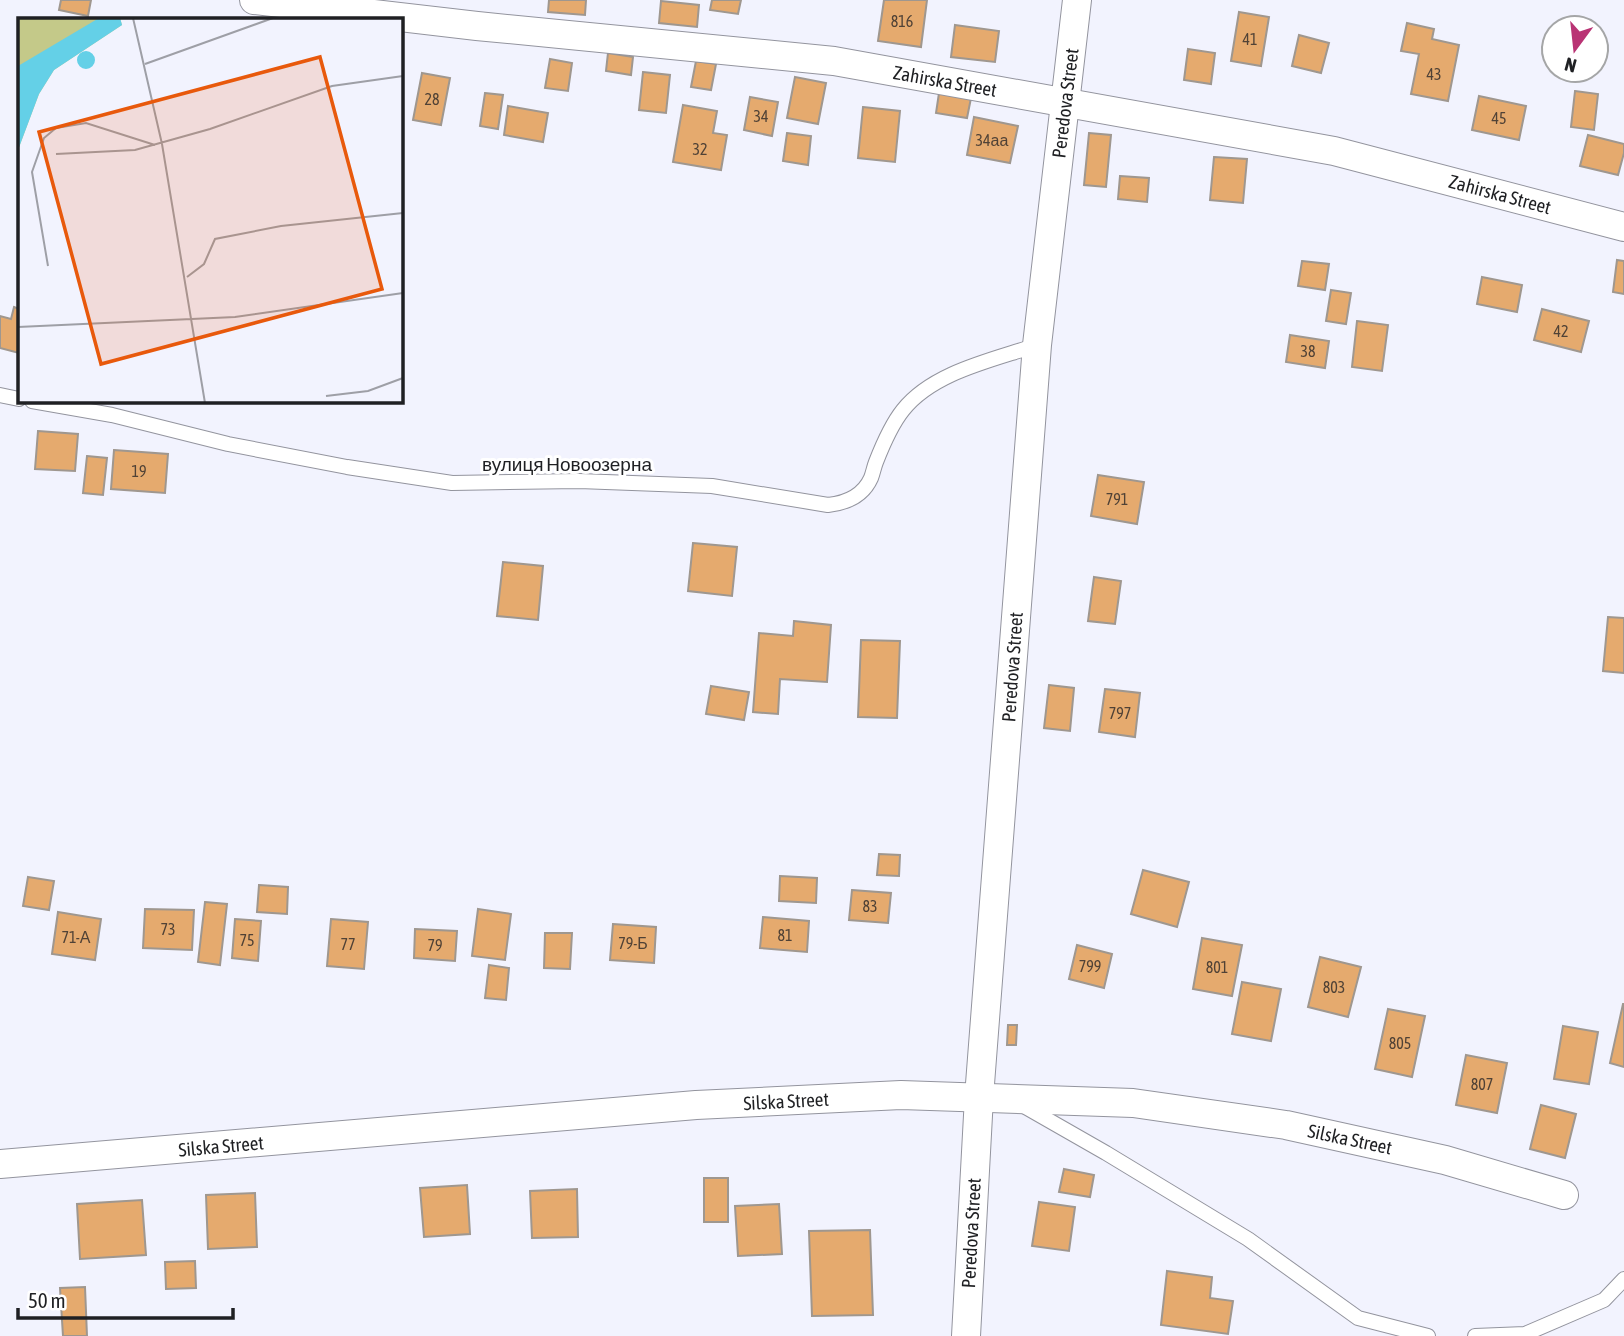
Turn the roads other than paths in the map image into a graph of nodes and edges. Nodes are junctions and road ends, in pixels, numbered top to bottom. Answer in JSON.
{"nodes":[{"id":1,"x":254,"y":0,"type":"edge"},
{"id":2,"x":1077,"y":0,"type":"edge"},
{"id":3,"x":1065,"y":102,"type":"junction"},
{"id":4,"x":1624,"y":227,"type":"edge"},
{"id":5,"x":1037,"y":345,"type":"junction"},
{"id":6,"x":0,"y":395,"type":"edge"},
{"id":7,"x":18,"y":398,"type":"edge"},
{"id":8,"x":38,"y":402,"type":"edge"},
{"id":9,"x":979,"y":1097,"type":"junction"},
{"id":10,"x":1008,"y":1098,"type":"junction"},
{"id":11,"x":0,"y":1164,"type":"edge"},
{"id":12,"x":1564,"y":1195,"type":"dead end"},
{"id":13,"x":1624,"y":1279,"type":"edge"},
{"id":14,"x":966,"y":1336,"type":"edge"},
{"id":15,"x":1428,"y":1336,"type":"edge"},
{"id":16,"x":1475,"y":1336,"type":"edge"}],
"edges":[{"from":1,"to":3,"type":"street","name":"Zahirska Street"},
{"from":2,"to":3,"type":"street","name":"Peredova Street"},
{"from":3,"to":4,"type":"street","name":"Zahirska Street"},
{"from":3,"to":5,"type":"street","name":"Peredova Street"},
{"from":5,"to":8,"type":"lane","name":"вулиця Новоозерна"},
{"from":5,"to":9,"type":"street","name":"Peredova Street"},
{"from":6,"to":7,"type":"lane"},
{"from":9,"to":10,"type":"street","name":"Silska Street"},
{"from":9,"to":11,"type":"street","name":"Silska Street"},
{"from":9,"to":14,"type":"street","name":"Peredova Street"},
{"from":10,"to":12,"type":"street","name":"Silska Street"},
{"from":10,"to":15,"type":"lane"},
{"from":13,"to":16,"type":"lane"}]}
